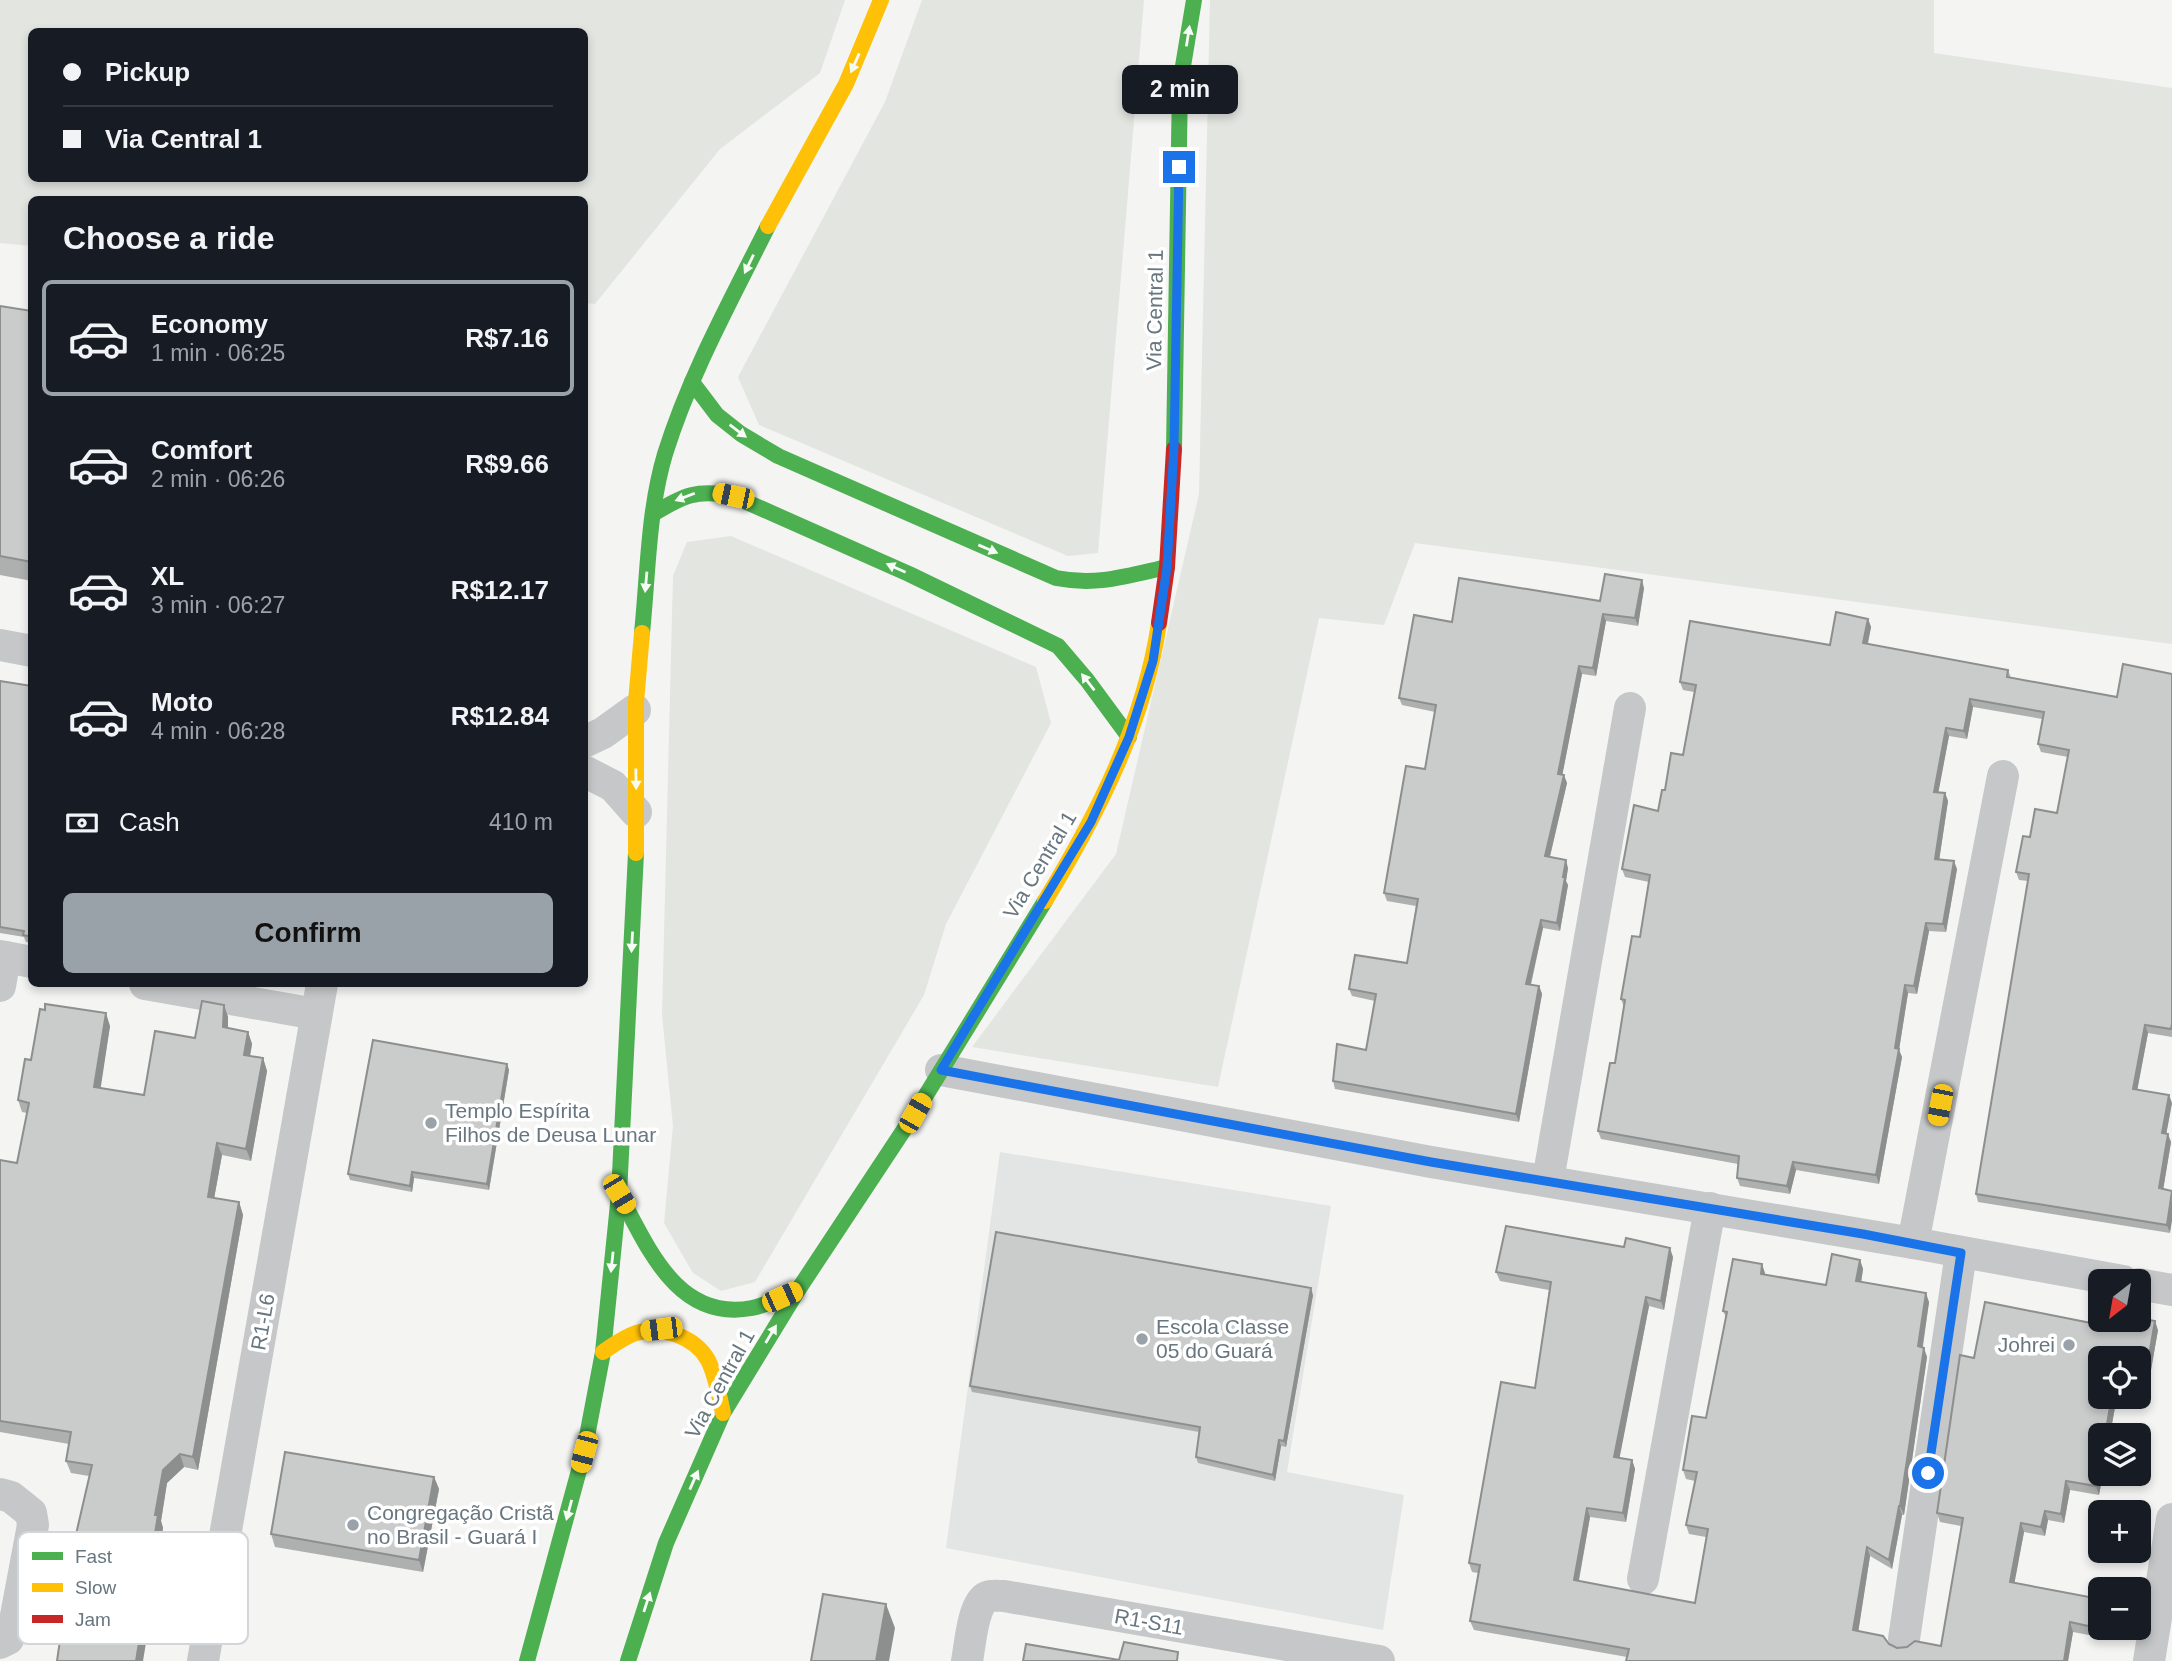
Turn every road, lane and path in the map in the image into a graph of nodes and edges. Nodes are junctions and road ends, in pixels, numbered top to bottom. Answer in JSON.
{"nodes":[{"id":1,"x":881,"y":0,"type":"edge"},
{"id":2,"x":1194,"y":0,"type":"edge"},
{"id":3,"x":692,"y":382,"type":"junction"},
{"id":4,"x":653,"y":514,"type":"junction"},
{"id":5,"x":1167,"y":567,"type":"junction"},
{"id":6,"x":0,"y":645,"type":"edge"},
{"id":7,"x":28,"y":650,"type":"edge"},
{"id":8,"x":1630,"y":708,"type":"dead end"},
{"id":9,"x":635,"y":710,"type":"junction"},
{"id":10,"x":1129,"y":737,"type":"junction"},
{"id":11,"x":588,"y":740,"type":"edge"},
{"id":12,"x":588,"y":773,"type":"edge"},
{"id":13,"x":2003,"y":776,"type":"dead end"},
{"id":14,"x":636,"y":812,"type":"junction"},
{"id":15,"x":180,"y":987,"type":"edge"},
{"id":16,"x":319,"y":999,"type":"edge"},
{"id":17,"x":941,"y":1070,"type":"junction"},
{"id":18,"x":1548,"y":1180,"type":"junction"},
{"id":19,"x":619,"y":1194,"type":"junction"},
{"id":20,"x":1710,"y":1208,"type":"junction"},
{"id":21,"x":1913,"y":1243,"type":"junction"},
{"id":22,"x":1961,"y":1253,"type":"junction"},
{"id":23,"x":2088,"y":1275,"type":"edge"},
{"id":24,"x":2151,"y":1286,"type":"edge"},
{"id":25,"x":798,"y":1290,"type":"junction"},
{"id":26,"x":2172,"y":1290,"type":"edge"},
{"id":27,"x":603,"y":1352,"type":"junction"},
{"id":28,"x":723,"y":1413,"type":"junction"},
{"id":29,"x":0,"y":1494,"type":"edge"},
{"id":30,"x":2172,"y":1519,"type":"edge"},
{"id":31,"x":32,"y":1532,"type":"edge"},
{"id":32,"x":226,"y":1532,"type":"edge"},
{"id":33,"x":1643,"y":1579,"type":"dead end"},
{"id":34,"x":18,"y":1601,"type":"edge"},
{"id":35,"x":1904,"y":1639,"type":"dead end"},
{"id":36,"x":0,"y":1643,"type":"edge"},
{"id":37,"x":1276,"y":1653,"type":"edge"},
{"id":38,"x":527,"y":1661,"type":"edge"},
{"id":39,"x":628,"y":1661,"type":"edge"},
{"id":40,"x":967,"y":1661,"type":"edge"},
{"id":41,"x":1379,"y":1661,"type":"edge"},
{"id":42,"x":2149,"y":1661,"type":"edge"}],
"edges":[{"from":1,"to":3,"type":"main road","one_way":true},
{"from":5,"to":2,"type":"main road","name":"Via Central 1","one_way":true},
{"from":3,"to":4,"type":"main road"},
{"from":3,"to":5,"type":"main road","one_way":true},
{"from":4,"to":9,"type":"main road","one_way":true},
{"from":10,"to":4,"type":"main road","one_way":true},
{"from":5,"to":10,"type":"main road","name":"Via Central 1"},
{"from":6,"to":7,"type":"street"},
{"from":8,"to":18,"type":"street"},
{"from":9,"to":11,"type":"street"},
{"from":9,"to":14,"type":"main road","one_way":true},
{"from":10,"to":17,"type":"main road","name":"Via Central 1"},
{"from":12,"to":14,"type":"street"},
{"from":13,"to":21,"type":"street"},
{"from":14,"to":19,"type":"main road","one_way":true},
{"from":15,"to":16,"type":"street"},
{"from":16,"to":32,"type":"street","name":"R1-L6"},
{"from":17,"to":18,"type":"street"},
{"from":17,"to":25,"type":"main road","name":"Via Central 1"},
{"from":18,"to":20,"type":"street"},
{"from":19,"to":25,"type":"main road"},
{"from":19,"to":27,"type":"main road","one_way":true},
{"from":20,"to":21,"type":"street"},
{"from":20,"to":33,"type":"street"},
{"from":21,"to":22,"type":"street"},
{"from":22,"to":23,"type":"street"},
{"from":22,"to":35,"type":"street"},
{"from":24,"to":26,"type":"street"},
{"from":28,"to":25,"type":"main road","name":"Via Central 1","one_way":true},
{"from":27,"to":28,"type":"main road"},
{"from":27,"to":38,"type":"main road","one_way":true},
{"from":39,"to":28,"type":"main road","name":"Via Central 1","one_way":true},
{"from":29,"to":31,"type":"street"},
{"from":30,"to":42,"type":"street"},
{"from":34,"to":36,"type":"street"},
{"from":37,"to":40,"type":"street","name":"R1-S11"},
{"from":37,"to":41,"type":"street","name":"R1-S11"}]}
